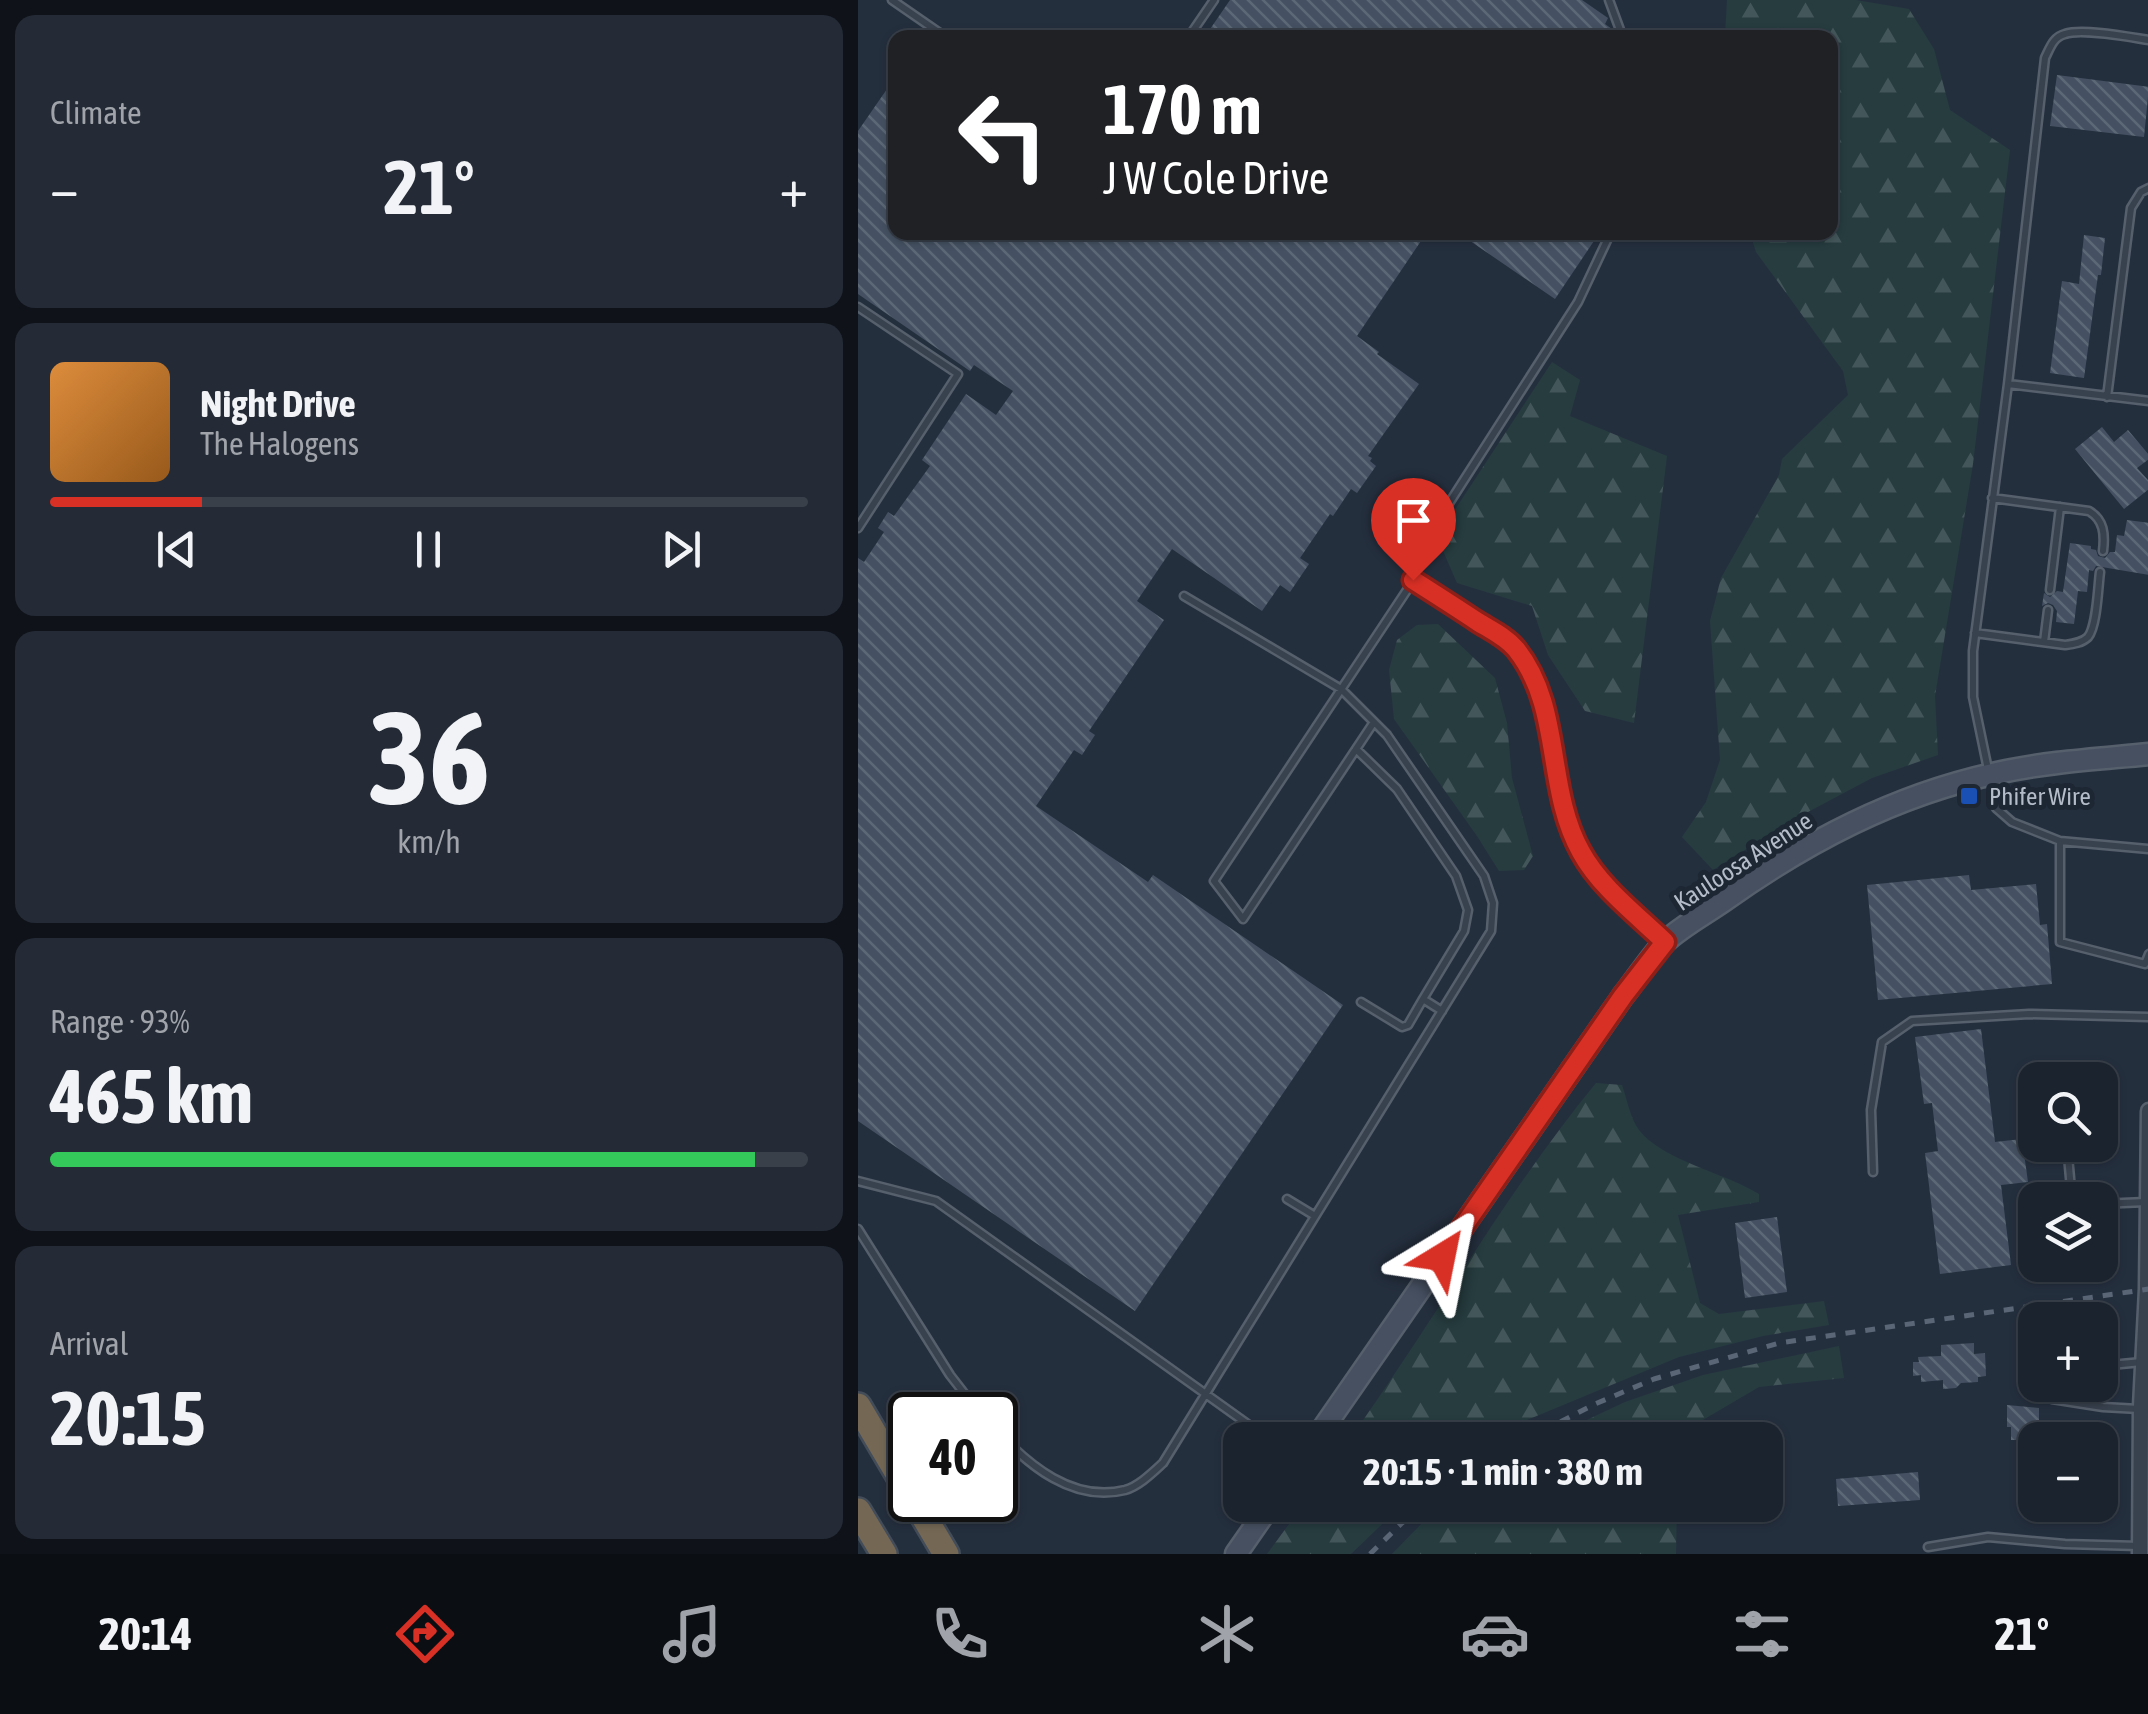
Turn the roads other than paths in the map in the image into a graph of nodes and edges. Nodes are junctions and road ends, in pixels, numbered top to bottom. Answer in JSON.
{"nodes":[{"id":1,"x":892,"y":0,"type":"edge"},
{"id":2,"x":1214,"y":0,"type":"edge"},
{"id":3,"x":1609,"y":0,"type":"edge"},
{"id":4,"x":935,"y":30,"type":"edge"},
{"id":5,"x":1193,"y":30,"type":"edge"},
{"id":6,"x":1619,"y":30,"type":"edge"},
{"id":7,"x":2148,"y":40,"type":"edge"},
{"id":8,"x":2148,"y":188,"type":"edge"},
{"id":9,"x":1608,"y":240,"type":"edge"},
{"id":10,"x":858,"y":307,"type":"edge"},
{"id":11,"x":2008,"y":384,"type":"junction"},
{"id":12,"x":2107,"y":396,"type":"junction"},
{"id":13,"x":2148,"y":402,"type":"edge"},
{"id":14,"x":1992,"y":498,"type":"junction"},
{"id":15,"x":2060,"y":507,"type":"junction"},
{"id":16,"x":858,"y":528,"type":"edge"},
{"id":17,"x":2103,"y":551,"type":"dead end"},
{"id":18,"x":2100,"y":572,"type":"dead end"},
{"id":19,"x":1413,"y":580,"type":"junction"},
{"id":20,"x":2050,"y":590,"type":"dead end"},
{"id":21,"x":1184,"y":596,"type":"dead end"},
{"id":22,"x":2048,"y":610,"type":"dead end"},
{"id":23,"x":1976,"y":633,"type":"junction"},
{"id":24,"x":2044,"y":642,"type":"junction"},
{"id":25,"x":1341,"y":690,"type":"junction"},
{"id":26,"x":1374,"y":722,"type":"junction"},
{"id":27,"x":1356,"y":749,"type":"junction"},
{"id":28,"x":2148,"y":754,"type":"edge"},
{"id":29,"x":1988,"y":775,"type":"junction"},
{"id":30,"x":2060,"y":841,"type":"junction"},
{"id":31,"x":2148,"y":849,"type":"edge"},
{"id":32,"x":1665,"y":942,"type":"junction"},
{"id":33,"x":2148,"y":954,"type":"edge"},
{"id":34,"x":1422,"y":999,"type":"junction"},
{"id":35,"x":1361,"y":1002,"type":"dead end"},
{"id":36,"x":1442,"y":1010,"type":"junction"},
{"id":37,"x":2148,"y":1017,"type":"edge"},
{"id":38,"x":2148,"y":1110,"type":"edge"},
{"id":39,"x":1873,"y":1172,"type":"dead end"},
{"id":40,"x":858,"y":1181,"type":"edge"},
{"id":41,"x":1287,"y":1199,"type":"dead end"},
{"id":42,"x":2146,"y":1202,"type":"junction"},
{"id":43,"x":2118,"y":1203,"type":"edge"},
{"id":44,"x":1315,"y":1216,"type":"junction"},
{"id":45,"x":858,"y":1229,"type":"edge"},
{"id":46,"x":2143,"y":1362,"type":"junction"},
{"id":47,"x":2118,"y":1364,"type":"edge"},
{"id":48,"x":963,"y":1392,"type":"edge"},
{"id":49,"x":1206,"y":1393,"type":"junction"},
{"id":50,"x":2071,"y":1402,"type":"edge"},
{"id":51,"x":858,"y":1406,"type":"edge"},
{"id":52,"x":2141,"y":1409,"type":"junction"},
{"id":53,"x":1245,"y":1422,"type":"edge"},
{"id":54,"x":1327,"y":1422,"type":"edge"},
{"id":55,"x":1018,"y":1453,"type":"edge"},
{"id":56,"x":888,"y":1457,"type":"edge"},
{"id":57,"x":858,"y":1511,"type":"edge"},
{"id":58,"x":927,"y":1522,"type":"edge"},
{"id":59,"x":1258,"y":1522,"type":"edge"},
{"id":60,"x":1928,"y":1546,"type":"dead end"},
{"id":61,"x":2140,"y":1550,"type":"edge"},
{"id":62,"x":884,"y":1554,"type":"edge"},
{"id":63,"x":946,"y":1554,"type":"edge"},
{"id":64,"x":1236,"y":1554,"type":"edge"}],
"edges":[{"from":1,"to":4,"type":"lane"},
{"from":2,"to":5,"type":"lane"},
{"from":3,"to":6,"type":"lane"},
{"from":7,"to":11,"type":"lane"},
{"from":8,"to":12,"type":"lane"},
{"from":9,"to":19,"type":"lane"},
{"from":10,"to":16,"type":"lane"},
{"from":11,"to":12,"type":"lane"},
{"from":11,"to":14,"type":"lane"},
{"from":12,"to":13,"type":"lane"},
{"from":14,"to":15,"type":"lane"},
{"from":14,"to":23,"type":"lane"},
{"from":15,"to":17,"type":"lane"},
{"from":15,"to":20,"type":"lane"},
{"from":18,"to":24,"type":"lane"},
{"from":19,"to":25,"type":"lane"},
{"from":19,"to":32,"type":"lane"},
{"from":21,"to":25,"type":"lane"},
{"from":22,"to":24,"type":"lane"},
{"from":23,"to":24,"type":"lane"},
{"from":23,"to":29,"type":"lane"},
{"from":25,"to":26,"type":"lane"},
{"from":25,"to":27,"type":"lane"},
{"from":26,"to":27,"type":"lane"},
{"from":26,"to":36,"type":"lane"},
{"from":27,"to":34,"type":"lane"},
{"from":28,"to":29,"type":"street","name":"Kauloosa Avenue"},
{"from":29,"to":30,"type":"lane"},
{"from":29,"to":32,"type":"street","name":"Kauloosa Avenue"},
{"from":30,"to":31,"type":"lane"},
{"from":30,"to":33,"type":"lane"},
{"from":32,"to":54,"type":"street","name":"Kauloosa Avenue"},
{"from":34,"to":35,"type":"lane"},
{"from":34,"to":36,"type":"lane"},
{"from":36,"to":44,"type":"lane"},
{"from":37,"to":39,"type":"lane"},
{"from":38,"to":42,"type":"street"},
{"from":40,"to":49,"type":"lane"},
{"from":41,"to":44,"type":"lane"},
{"from":42,"to":43,"type":"lane"},
{"from":42,"to":46,"type":"street"},
{"from":44,"to":49,"type":"lane"},
{"from":45,"to":48,"type":"lane"},
{"from":46,"to":47,"type":"lane"},
{"from":46,"to":52,"type":"street"},
{"from":49,"to":53,"type":"lane"},
{"from":49,"to":55,"type":"lane"},
{"from":50,"to":52,"type":"lane"},
{"from":51,"to":56,"type":"highway"},
{"from":52,"to":61,"type":"street"},
{"from":57,"to":62,"type":"highway"},
{"from":58,"to":63,"type":"highway"},
{"from":59,"to":64,"type":"street"},
{"from":60,"to":61,"type":"lane"}]}
